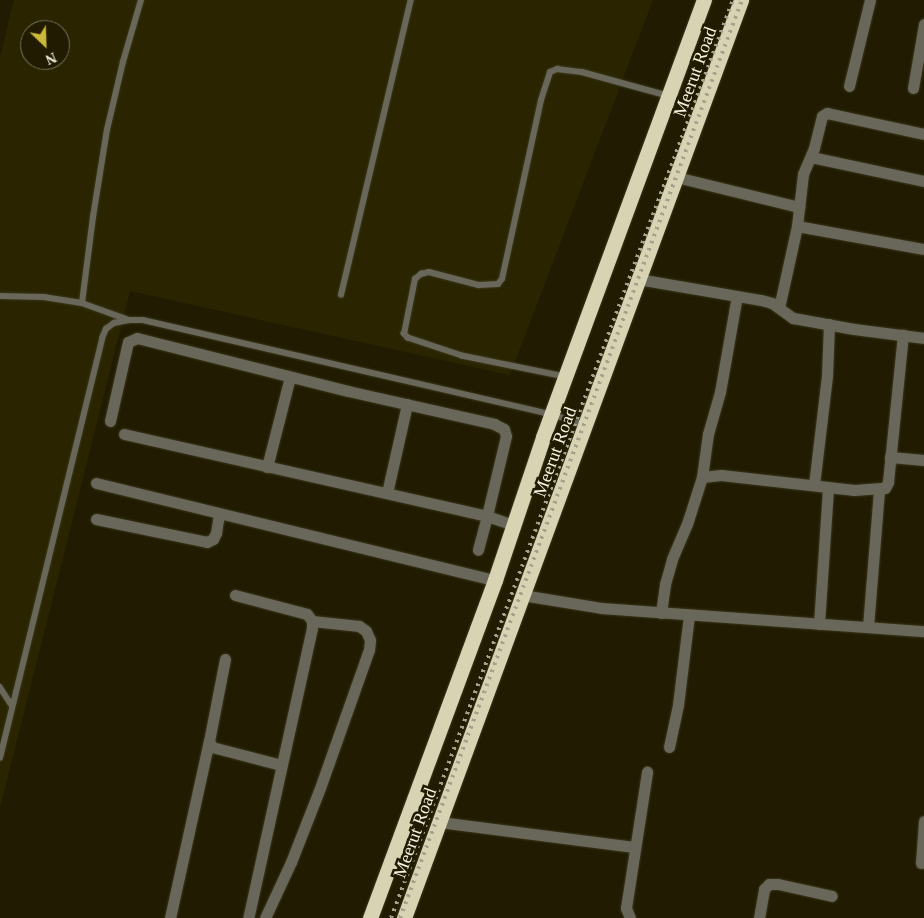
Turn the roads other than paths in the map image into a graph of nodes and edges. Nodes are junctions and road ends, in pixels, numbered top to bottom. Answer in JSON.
{"nodes":[{"id":1,"x":141,"y":0,"type":"edge"},
{"id":2,"x":411,"y":0,"type":"edge"},
{"id":3,"x":704,"y":0,"type":"edge"},
{"id":4,"x":741,"y":0,"type":"edge"},
{"id":5,"x":870,"y":0,"type":"edge"},
{"id":6,"x":924,"y":24,"type":"edge"},
{"id":7,"x":849,"y":86,"type":"dead end"},
{"id":8,"x":913,"y":88,"type":"dead end"},
{"id":9,"x":669,"y":96,"type":"junction"},
{"id":10,"x":924,"y":134,"type":"edge"},
{"id":11,"x":811,"y":156,"type":"junction"},
{"id":12,"x":676,"y":177,"type":"junction"},
{"id":13,"x":924,"y":181,"type":"edge"},
{"id":14,"x":799,"y":207,"type":"junction"},
{"id":15,"x":797,"y":226,"type":"junction"},
{"id":16,"x":924,"y":249,"type":"edge"},
{"id":17,"x":638,"y":279,"type":"junction"},
{"id":18,"x":341,"y":295,"type":"dead end"},
{"id":19,"x":0,"y":296,"type":"edge"},
{"id":20,"x":737,"y":296,"type":"junction"},
{"id":21,"x":82,"y":304,"type":"junction"},
{"id":22,"x":779,"y":308,"type":"junction"},
{"id":23,"x":129,"y":320,"type":"junction"},
{"id":24,"x":829,"y":324,"type":"junction"},
{"id":25,"x":903,"y":335,"type":"junction"},
{"id":26,"x":924,"y":338,"type":"edge"},
{"id":27,"x":565,"y":376,"type":"junction"},
{"id":28,"x":290,"y":377,"type":"junction"},
{"id":29,"x":407,"y":404,"type":"junction"},
{"id":30,"x":551,"y":414,"type":"junction"},
{"id":31,"x":110,"y":421,"type":"dead end"},
{"id":32,"x":585,"y":425,"type":"junction"},
{"id":33,"x":124,"y":434,"type":"dead end"},
{"id":34,"x":890,"y":457,"type":"junction"},
{"id":35,"x":924,"y":460,"type":"edge"},
{"id":36,"x":267,"y":468,"type":"junction"},
{"id":37,"x":702,"y":477,"type":"junction"},
{"id":38,"x":96,"y":483,"type":"dead end"},
{"id":39,"x":814,"y":485,"type":"junction"},
{"id":40,"x":828,"y":487,"type":"junction"},
{"id":41,"x":879,"y":490,"type":"junction"},
{"id":42,"x":387,"y":493,"type":"junction"},
{"id":43,"x":220,"y":514,"type":"junction"},
{"id":44,"x":487,"y":516,"type":"junction"},
{"id":45,"x":96,"y":519,"type":"dead end"},
{"id":46,"x":513,"y":525,"type":"junction"},
{"id":47,"x":478,"y":550,"type":"dead end"},
{"id":48,"x":495,"y":580,"type":"junction"},
{"id":49,"x":235,"y":595,"type":"dead end"},
{"id":50,"x":522,"y":595,"type":"junction"},
{"id":51,"x":661,"y":612,"type":"junction"},
{"id":52,"x":689,"y":615,"type":"junction"},
{"id":53,"x":312,"y":621,"type":"junction"},
{"id":54,"x":819,"y":624,"type":"junction"},
{"id":55,"x":868,"y":627,"type":"junction"},
{"id":56,"x":924,"y":631,"type":"edge"},
{"id":57,"x":225,"y":659,"type":"dead end"},
{"id":58,"x":0,"y":687,"type":"edge"},
{"id":59,"x":12,"y":704,"type":"junction"},
{"id":60,"x":209,"y":740,"type":"junction"},
{"id":61,"x":669,"y":747,"type":"dead end"},
{"id":62,"x":0,"y":758,"type":"edge"},
{"id":63,"x":282,"y":764,"type":"junction"},
{"id":64,"x":647,"y":772,"type":"dead end"},
{"id":65,"x":439,"y":822,"type":"junction"},
{"id":66,"x":924,"y":822,"type":"edge"},
{"id":67,"x":634,"y":848,"type":"junction"},
{"id":68,"x":921,"y":863,"type":"dead end"},
{"id":69,"x":832,"y":896,"type":"dead end"},
{"id":70,"x":170,"y":918,"type":"edge"},
{"id":71,"x":248,"y":918,"type":"edge"},
{"id":72,"x":265,"y":918,"type":"edge"},
{"id":73,"x":370,"y":918,"type":"edge"},
{"id":74,"x":404,"y":918,"type":"edge"},
{"id":75,"x":630,"y":918,"type":"edge"},
{"id":76,"x":759,"y":918,"type":"edge"}],
"edges":[{"from":1,"to":21,"type":"lane"},
{"from":2,"to":18,"type":"lane"},
{"from":3,"to":9,"type":"highway","name":"Meerut Road"},
{"from":4,"to":12,"type":"highway","name":"Meerut Road"},
{"from":5,"to":7,"type":"street"},
{"from":6,"to":8,"type":"street"},
{"from":9,"to":27,"type":"highway","name":"Meerut Road"},
{"from":9,"to":27,"type":"lane"},
{"from":10,"to":11,"type":"street"},
{"from":11,"to":13,"type":"street"},
{"from":11,"to":14,"type":"street"},
{"from":12,"to":14,"type":"street"},
{"from":12,"to":17,"type":"highway","name":"Meerut Road"},
{"from":14,"to":15,"type":"street"},
{"from":15,"to":16,"type":"street"},
{"from":15,"to":22,"type":"street"},
{"from":17,"to":20,"type":"street"},
{"from":17,"to":32,"type":"highway","name":"Meerut Road"},
{"from":19,"to":21,"type":"lane"},
{"from":20,"to":22,"type":"street"},
{"from":20,"to":37,"type":"street"},
{"from":21,"to":23,"type":"lane"},
{"from":22,"to":24,"type":"street"},
{"from":23,"to":30,"type":"lane"},
{"from":23,"to":59,"type":"lane"},
{"from":24,"to":25,"type":"street"},
{"from":24,"to":39,"type":"street"},
{"from":25,"to":26,"type":"street"},
{"from":25,"to":34,"type":"street"},
{"from":27,"to":30,"type":"highway","name":"Meerut Road"},
{"from":28,"to":29,"type":"street"},
{"from":28,"to":31,"type":"street"},
{"from":28,"to":36,"type":"street"},
{"from":29,"to":42,"type":"street"},
{"from":29,"to":44,"type":"street"},
{"from":30,"to":32,"type":"lane"},
{"from":30,"to":46,"type":"highway","name":"Meerut Road"},
{"from":32,"to":50,"type":"highway","name":"Meerut Road"},
{"from":33,"to":36,"type":"street"},
{"from":34,"to":35,"type":"street"},
{"from":34,"to":41,"type":"street"},
{"from":36,"to":42,"type":"street"},
{"from":37,"to":39,"type":"street"},
{"from":37,"to":51,"type":"street"},
{"from":38,"to":43,"type":"street"},
{"from":39,"to":40,"type":"street"},
{"from":40,"to":41,"type":"street"},
{"from":40,"to":54,"type":"street"},
{"from":41,"to":55,"type":"street"},
{"from":42,"to":44,"type":"street"},
{"from":43,"to":45,"type":"street"},
{"from":43,"to":48,"type":"street"},
{"from":44,"to":46,"type":"street"},
{"from":44,"to":47,"type":"street"},
{"from":46,"to":48,"type":"highway","name":"Meerut Road"},
{"from":48,"to":73,"type":"highway","name":"Meerut Road"},
{"from":49,"to":53,"type":"street"},
{"from":50,"to":51,"type":"street"},
{"from":50,"to":65,"type":"highway","name":"Meerut Road"},
{"from":51,"to":52,"type":"street"},
{"from":52,"to":54,"type":"street"},
{"from":52,"to":61,"type":"street"},
{"from":53,"to":63,"type":"street"},
{"from":53,"to":72,"type":"street"},
{"from":54,"to":55,"type":"street"},
{"from":55,"to":56,"type":"street"},
{"from":57,"to":60,"type":"street"},
{"from":58,"to":59,"type":"lane"},
{"from":59,"to":62,"type":"lane"},
{"from":60,"to":63,"type":"street"},
{"from":60,"to":70,"type":"street"},
{"from":63,"to":71,"type":"street"},
{"from":64,"to":67,"type":"street"},
{"from":65,"to":67,"type":"street"},
{"from":65,"to":74,"type":"highway","name":"Meerut Road"},
{"from":66,"to":68,"type":"street"},
{"from":67,"to":75,"type":"street"},
{"from":69,"to":76,"type":"street"}]}
